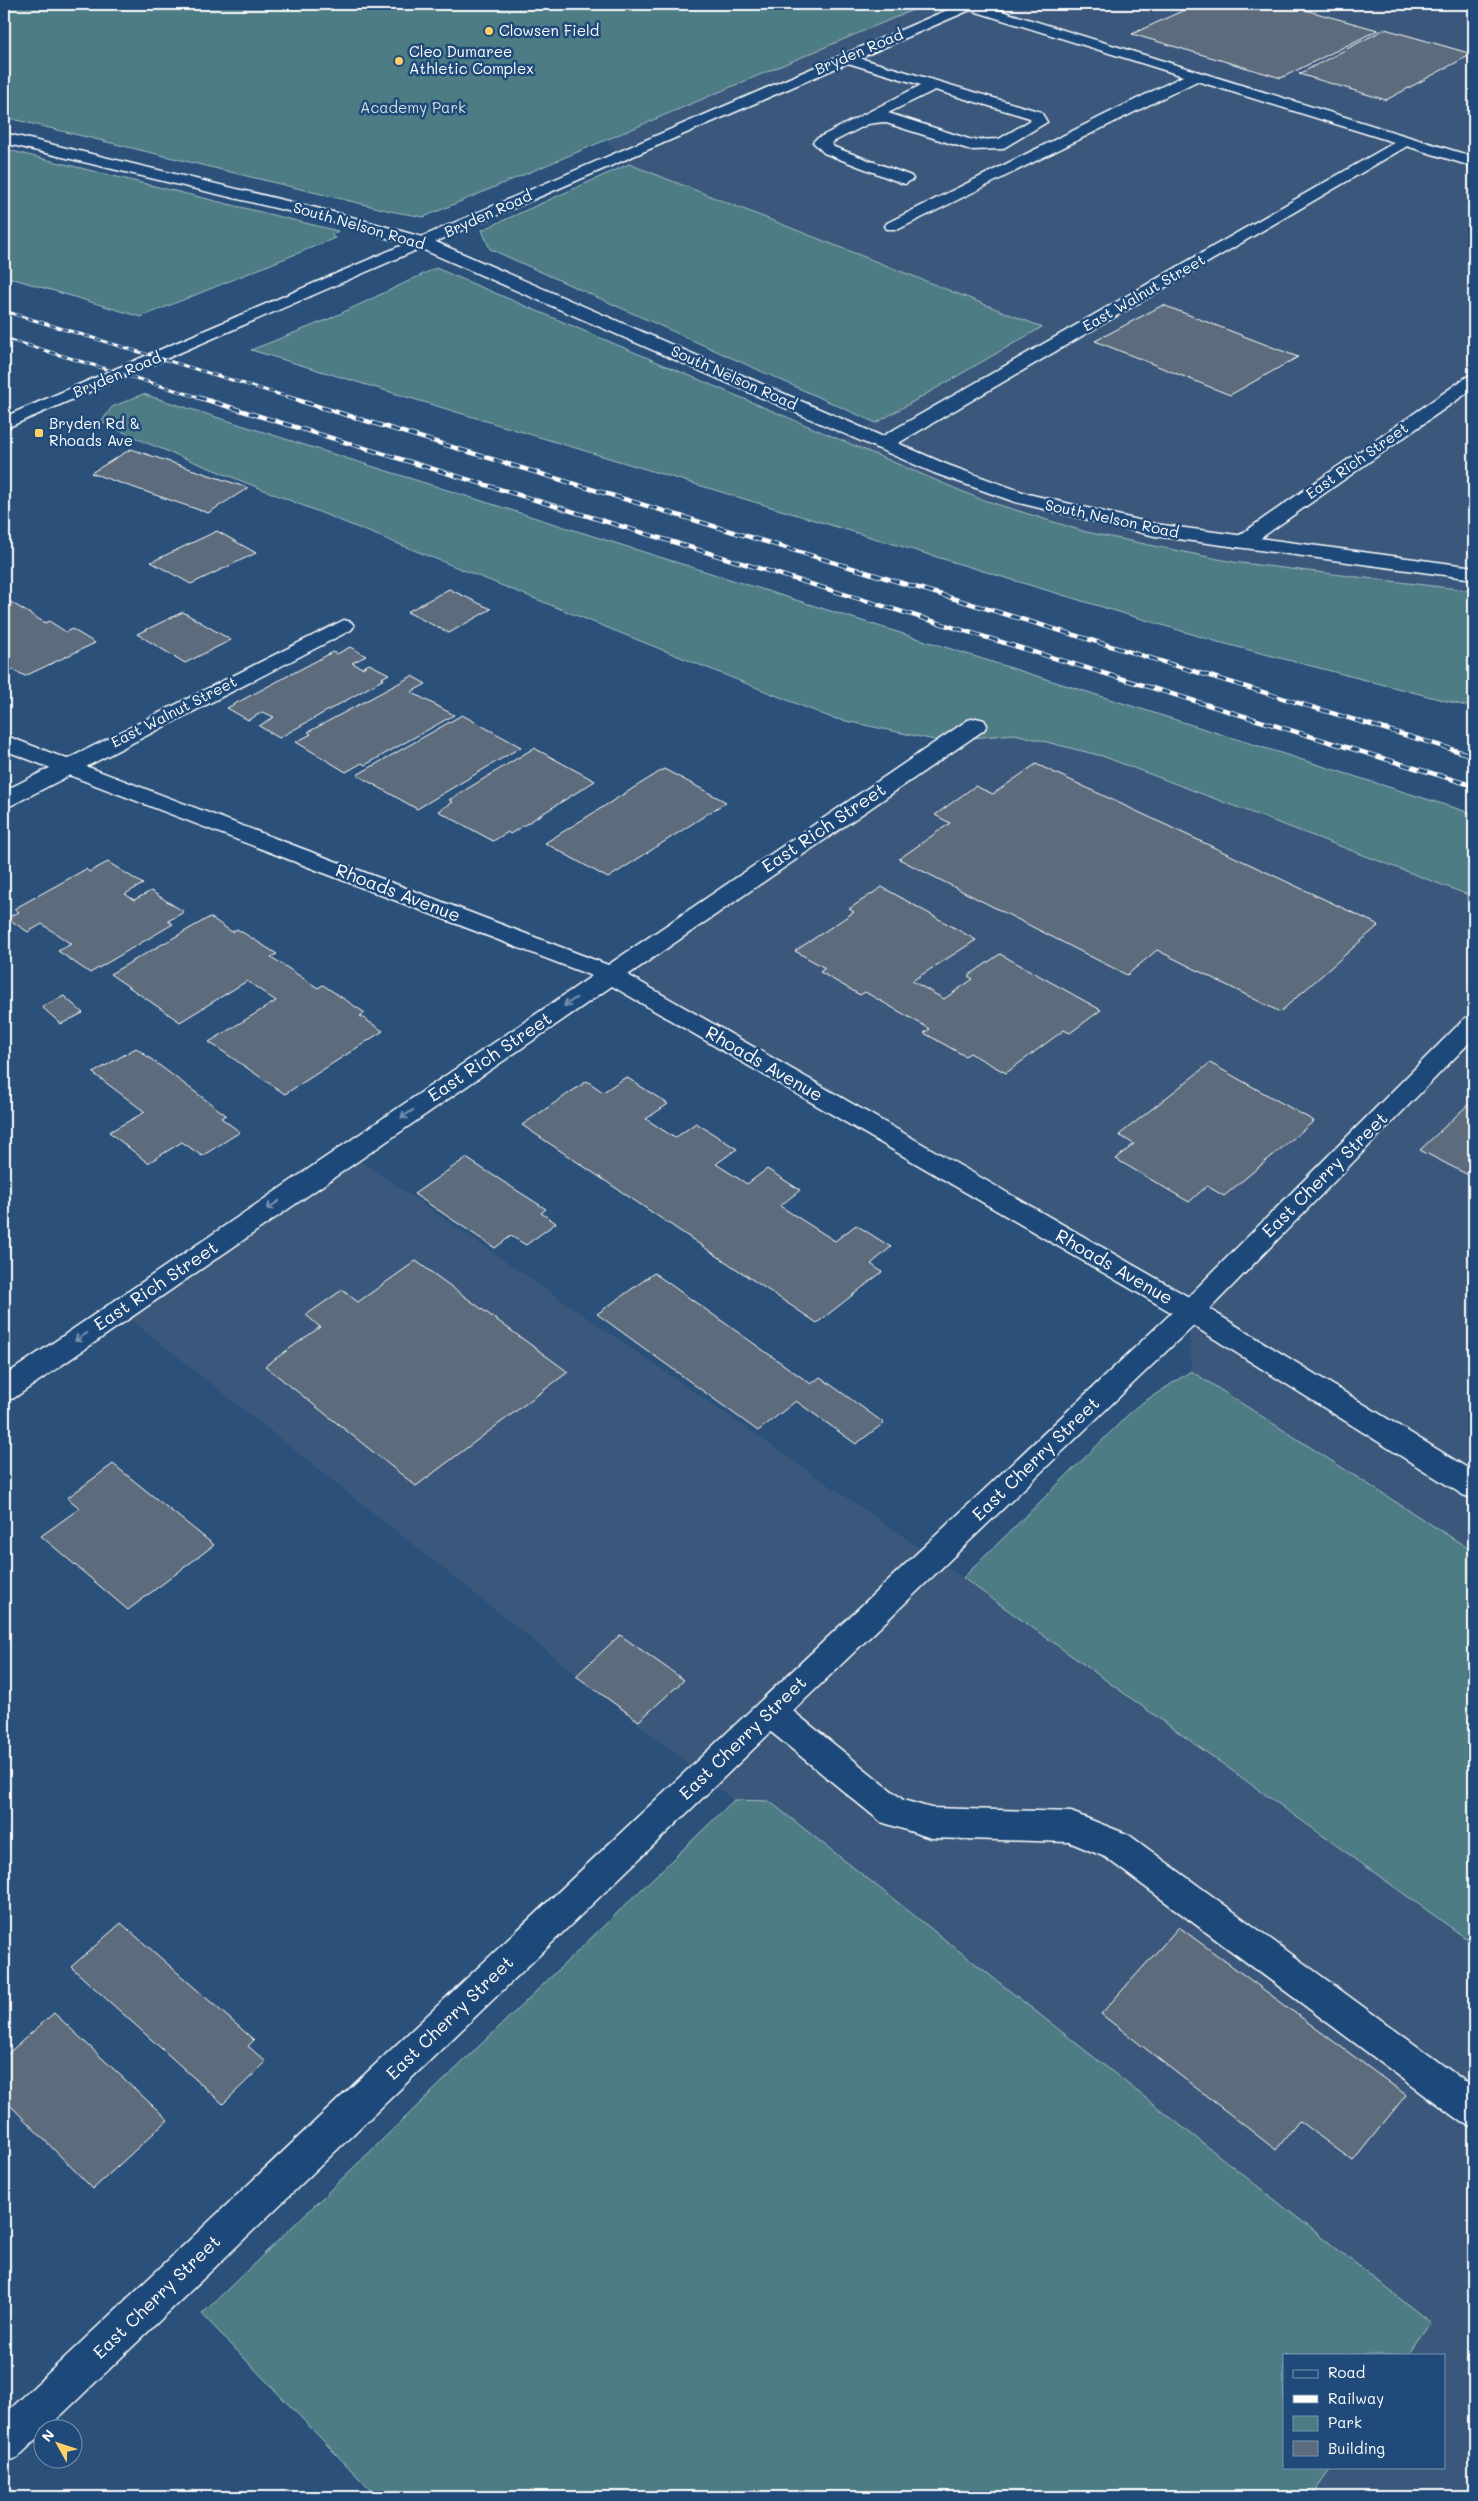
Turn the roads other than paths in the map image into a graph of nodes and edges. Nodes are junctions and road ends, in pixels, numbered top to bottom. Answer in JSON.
{"nodes":[{"id":1,"x":971,"y":4,"type":"edge"},
{"id":2,"x":846,"y":58,"type":"junction"},
{"id":3,"x":1195,"y":76,"type":"junction"},
{"id":4,"x":935,"y":84,"type":"junction"},
{"id":5,"x":864,"y":120,"type":"junction"},
{"id":6,"x":4,"y":138,"type":"edge"},
{"id":7,"x":1404,"y":142,"type":"junction"},
{"id":8,"x":1474,"y":162,"type":"edge"},
{"id":9,"x":905,"y":179,"type":"dead end"},
{"id":10,"x":893,"y":226,"type":"dead end"},
{"id":11,"x":423,"y":243,"type":"junction"},
{"id":12,"x":1474,"y":380,"type":"edge"},
{"id":13,"x":4,"y":424,"type":"edge"},
{"id":14,"x":883,"y":444,"type":"junction"},
{"id":15,"x":1241,"y":543,"type":"junction"},
{"id":16,"x":1474,"y":573,"type":"edge"},
{"id":17,"x":344,"y":626,"type":"dead end"},
{"id":18,"x":976,"y":724,"type":"dead end"},
{"id":19,"x":4,"y":742,"type":"edge"},
{"id":20,"x":67,"y":766,"type":"junction"},
{"id":21,"x":4,"y":800,"type":"edge"},
{"id":22,"x":610,"y":974,"type":"junction"},
{"id":23,"x":1474,"y":1024,"type":"edge"},
{"id":24,"x":1190,"y":1312,"type":"junction"},
{"id":25,"x":4,"y":1390,"type":"edge"},
{"id":26,"x":1474,"y":1487,"type":"edge"},
{"id":27,"x":770,"y":1712,"type":"junction"},
{"id":28,"x":1474,"y":2110,"type":"edge"},
{"id":29,"x":4,"y":2443,"type":"edge"}],
"edges":[{"from":1,"to":2,"type":"street","name":"Bryden Road"},
{"from":1,"to":3,"type":"street"},
{"from":2,"to":4,"type":"street"},
{"from":2,"to":11,"type":"street","name":"Bryden Road"},
{"from":3,"to":7,"type":"street"},
{"from":3,"to":10,"type":"street"},
{"from":4,"to":5,"type":"street"},
{"from":4,"to":5,"type":"street"},
{"from":5,"to":9,"type":"street"},
{"from":6,"to":11,"type":"street","name":"South Nelson Road"},
{"from":7,"to":8,"type":"street"},
{"from":7,"to":14,"type":"street","name":"East Walnut Street"},
{"from":11,"to":13,"type":"street","name":"Bryden Road"},
{"from":11,"to":14,"type":"street","name":"South Nelson Road"},
{"from":12,"to":15,"type":"street","name":"East Rich Street"},
{"from":14,"to":15,"type":"street","name":"South Nelson Road"},
{"from":15,"to":16,"type":"street","name":"South Nelson Road"},
{"from":17,"to":20,"type":"street","name":"East Walnut Street"},
{"from":18,"to":22,"type":"street","name":"East Rich Street"},
{"from":19,"to":20,"type":"street","name":"Rhoads Avenue"},
{"from":20,"to":21,"type":"street","name":"East Walnut Street"},
{"from":20,"to":22,"type":"street","name":"Rhoads Avenue"},
{"from":22,"to":24,"type":"street","name":"Rhoads Avenue"},
{"from":22,"to":25,"type":"street","name":"East Rich Street","one_way":true},
{"from":23,"to":24,"type":"street","name":"East Cherry Street"},
{"from":24,"to":26,"type":"street","name":"Rhoads Avenue"},
{"from":24,"to":27,"type":"street","name":"East Cherry Street"},
{"from":27,"to":28,"type":"street"},
{"from":27,"to":29,"type":"street","name":"East Cherry Street"}]}
